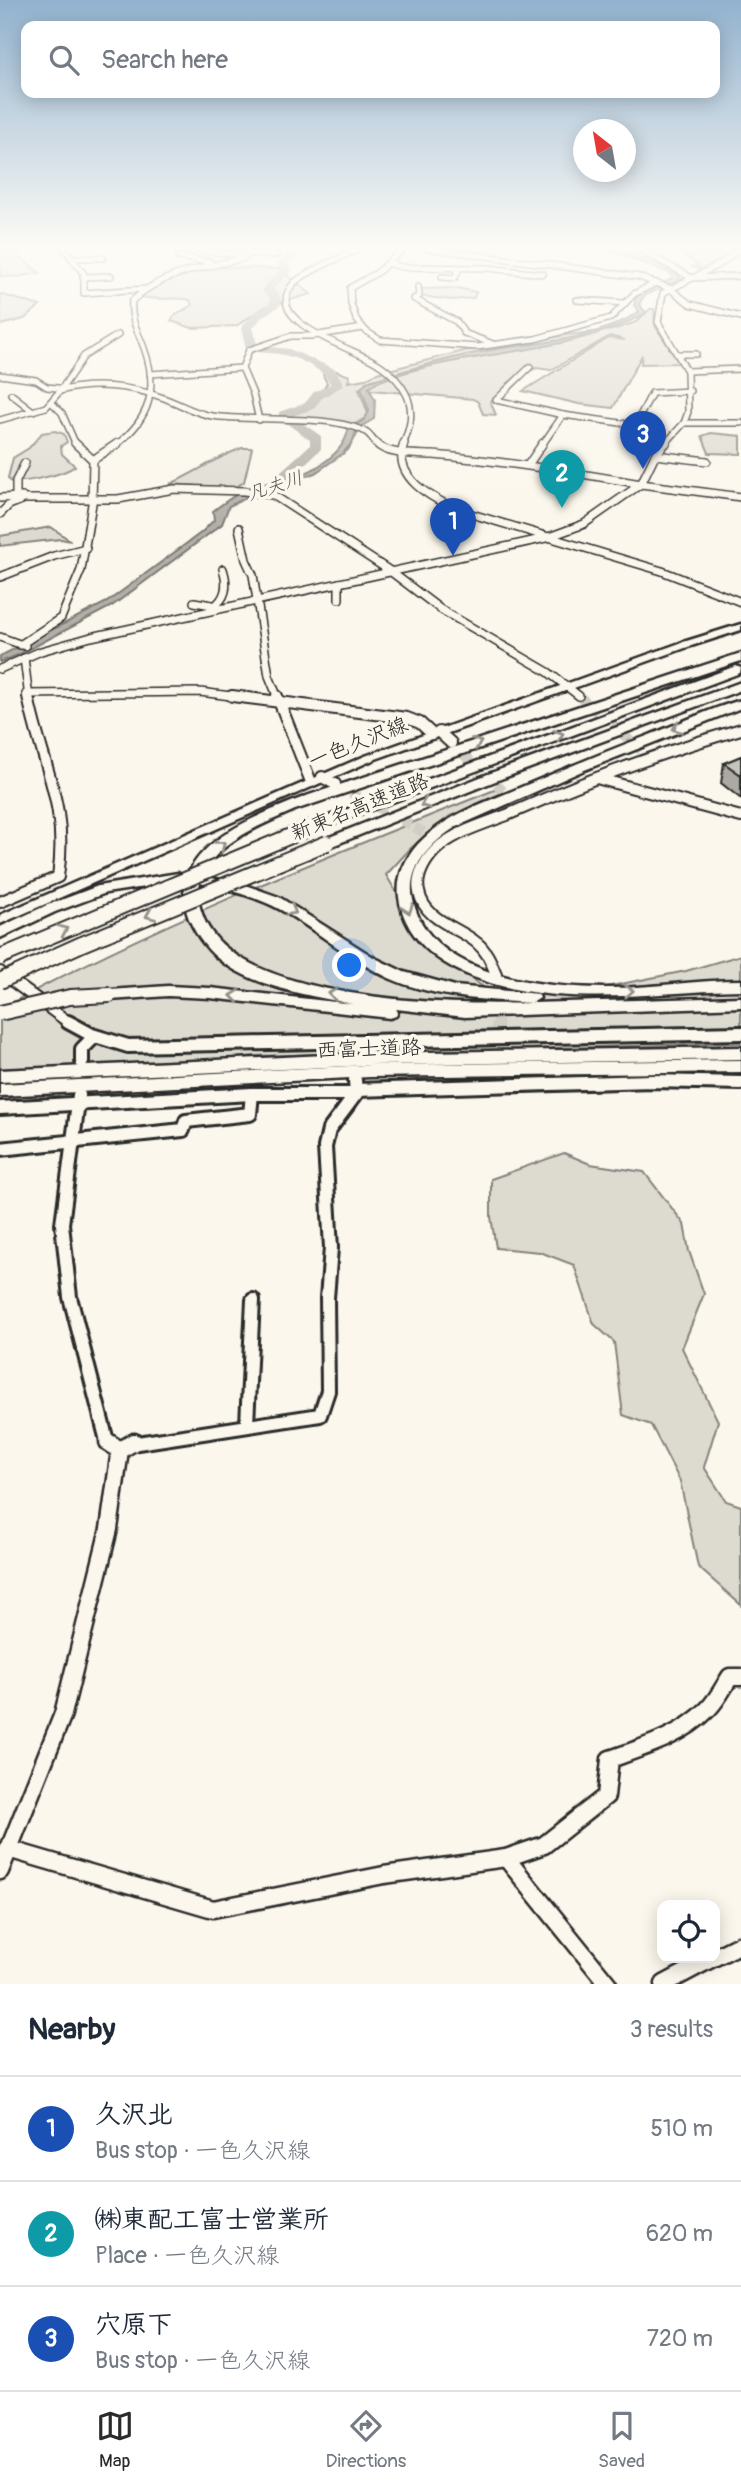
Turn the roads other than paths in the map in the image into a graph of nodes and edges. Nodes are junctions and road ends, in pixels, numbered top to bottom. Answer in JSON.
{"nodes":[{"id":1,"x":109,"y":341,"type":"edge"},
{"id":2,"x":141,"y":341,"type":"edge"},
{"id":3,"x":274,"y":341,"type":"edge"},
{"id":4,"x":333,"y":341,"type":"edge"},
{"id":5,"x":386,"y":341,"type":"edge"},
{"id":6,"x":484,"y":341,"type":"edge"},
{"id":7,"x":525,"y":341,"type":"edge"},
{"id":8,"x":669,"y":341,"type":"edge"},
{"id":9,"x":496,"y":345,"type":"junction"},
{"id":10,"x":677,"y":354,"type":"junction"},
{"id":11,"x":696,"y":354,"type":"dead end"},
{"id":12,"x":242,"y":368,"type":"junction"},
{"id":13,"x":530,"y":368,"type":"dead end"},
{"id":14,"x":741,"y":369,"type":"edge"},
{"id":15,"x":687,"y":371,"type":"junction"},
{"id":16,"x":150,"y":374,"type":"junction"},
{"id":17,"x":0,"y":375,"type":"edge"},
{"id":18,"x":64,"y":388,"type":"junction"},
{"id":19,"x":690,"y":391,"type":"junction"},
{"id":20,"x":11,"y":394,"type":"dead end"},
{"id":21,"x":153,"y":395,"type":"junction"},
{"id":22,"x":52,"y":403,"type":"junction"},
{"id":23,"x":33,"y":411,"type":"junction"},
{"id":24,"x":563,"y":415,"type":"junction"},
{"id":25,"x":0,"y":420,"type":"edge"},
{"id":26,"x":259,"y":420,"type":"junction"},
{"id":27,"x":684,"y":423,"type":"junction"},
{"id":28,"x":741,"y":423,"type":"edge"},
{"id":29,"x":399,"y":452,"type":"junction"},
{"id":30,"x":655,"y":455,"type":"junction"},
{"id":31,"x":93,"y":460,"type":"junction"},
{"id":32,"x":706,"y":461,"type":"dead end"},
{"id":33,"x":26,"y":463,"type":"dead end"},
{"id":34,"x":528,"y":465,"type":"junction"},
{"id":35,"x":641,"y":484,"type":"junction"},
{"id":36,"x":163,"y":485,"type":"dead end"},
{"id":37,"x":174,"y":489,"type":"junction"},
{"id":38,"x":16,"y":496,"type":"junction"},
{"id":39,"x":741,"y":497,"type":"edge"},
{"id":40,"x":0,"y":498,"type":"edge"},
{"id":41,"x":93,"y":498,"type":"junction"},
{"id":42,"x":24,"y":499,"type":"junction"},
{"id":43,"x":0,"y":514,"type":"edge"},
{"id":44,"x":239,"y":528,"type":"dead end"},
{"id":45,"x":546,"y":537,"type":"junction"},
{"id":46,"x":86,"y":548,"type":"junction"},
{"id":47,"x":223,"y":569,"type":"dead end"},
{"id":48,"x":390,"y":571,"type":"junction"},
{"id":49,"x":0,"y":577,"type":"edge"},
{"id":50,"x":339,"y":583,"type":"junction"},
{"id":51,"x":339,"y":599,"type":"dead end"},
{"id":52,"x":194,"y":601,"type":"dead end"},
{"id":53,"x":258,"y":601,"type":"junction"},
{"id":54,"x":741,"y":602,"type":"edge"},
{"id":55,"x":214,"y":608,"type":"junction"},
{"id":56,"x":741,"y":627,"type":"edge"},
{"id":57,"x":0,"y":637,"type":"edge"},
{"id":58,"x":20,"y":645,"type":"junction"},
{"id":59,"x":37,"y":650,"type":"junction"},
{"id":60,"x":741,"y":657,"type":"edge"},
{"id":61,"x":24,"y":658,"type":"junction"},
{"id":62,"x":741,"y":668,"type":"edge"},
{"id":63,"x":0,"y":669,"type":"edge"},
{"id":64,"x":741,"y":686,"type":"edge"},
{"id":65,"x":568,"y":687,"type":"junction"},
{"id":66,"x":26,"y":694,"type":"junction"},
{"id":67,"x":579,"y":696,"type":"tunnel mouth"},
{"id":68,"x":281,"y":703,"type":"junction"},
{"id":69,"x":741,"y":704,"type":"edge"},
{"id":70,"x":741,"y":729,"type":"edge"},
{"id":71,"x":435,"y":733,"type":"junction"},
{"id":72,"x":451,"y":743,"type":"tunnel mouth"},
{"id":73,"x":642,"y":751,"type":"tunnel mouth"},
{"id":74,"x":653,"y":759,"type":"junction"},
{"id":75,"x":600,"y":779,"type":"junction"},
{"id":76,"x":316,"y":780,"type":"junction"},
{"id":77,"x":335,"y":784,"type":"tunnel mouth"},
{"id":78,"x":741,"y":817,"type":"edge"},
{"id":79,"x":178,"y":878,"type":"dead end"},
{"id":80,"x":205,"y":880,"type":"dead end"},
{"id":81,"x":0,"y":902,"type":"edge"},
{"id":82,"x":0,"y":920,"type":"edge"},
{"id":83,"x":0,"y":933,"type":"edge"},
{"id":84,"x":0,"y":957,"type":"edge"},
{"id":85,"x":0,"y":972,"type":"edge"},
{"id":86,"x":496,"y":974,"type":"tunnel mouth"},
{"id":87,"x":0,"y":981,"type":"edge"},
{"id":88,"x":738,"y":984,"type":"edge"},
{"id":89,"x":593,"y":993,"type":"junction"},
{"id":90,"x":741,"y":1002,"type":"edge"},
{"id":91,"x":474,"y":1010,"type":"junction"},
{"id":92,"x":0,"y":1013,"type":"edge"},
{"id":93,"x":741,"y":1033,"type":"edge"},
{"id":94,"x":94,"y":1038,"type":"junction"},
{"id":95,"x":741,"y":1053,"type":"edge"},
{"id":96,"x":82,"y":1062,"type":"dead end"},
{"id":97,"x":741,"y":1066,"type":"edge"},
{"id":98,"x":0,"y":1076,"type":"edge"},
{"id":99,"x":741,"y":1083,"type":"edge"},
{"id":100,"x":356,"y":1088,"type":"junction"},
{"id":101,"x":0,"y":1090,"type":"edge"},
{"id":102,"x":252,"y":1094,"type":"junction"},
{"id":103,"x":79,"y":1100,"type":"junction"},
{"id":104,"x":0,"y":1108,"type":"edge"},
{"id":105,"x":74,"y":1142,"type":"junction"},
{"id":106,"x":0,"y":1149,"type":"edge"},
{"id":107,"x":253,"y":1300,"type":"dead end"},
{"id":108,"x":247,"y":1424,"type":"junction"},
{"id":109,"x":120,"y":1450,"type":"junction"},
{"id":110,"x":741,"y":1677,"type":"edge"},
{"id":111,"x":8,"y":1849,"type":"junction"},
{"id":112,"x":506,"y":1858,"type":"junction"},
{"id":113,"x":0,"y":1871,"type":"edge"},
{"id":114,"x":741,"y":1944,"type":"edge"},
{"id":115,"x":720,"y":1954,"type":"edge"},
{"id":116,"x":703,"y":1963,"type":"edge"},
{"id":117,"x":608,"y":1984,"type":"edge"},
{"id":118,"x":664,"y":1984,"type":"edge"}],
"edges":[{"from":1,"to":18,"type":"street"},
{"from":2,"to":16,"type":"street"},
{"from":3,"to":12,"type":"street"},
{"from":4,"to":29,"type":"street"},
{"from":5,"to":9,"type":"street"},
{"from":6,"to":9,"type":"street"},
{"from":7,"to":9,"type":"street"},
{"from":8,"to":10,"type":"street"},
{"from":10,"to":11,"type":"street"},
{"from":10,"to":15,"type":"street"},
{"from":12,"to":16,"type":"street"},
{"from":12,"to":26,"type":"street"},
{"from":13,"to":24,"type":"street"},
{"from":14,"to":15,"type":"street"},
{"from":15,"to":19,"type":"street"},
{"from":16,"to":21,"type":"street"},
{"from":17,"to":18,"type":"street"},
{"from":18,"to":21,"type":"street"},
{"from":18,"to":22,"type":"street"},
{"from":19,"to":24,"type":"street"},
{"from":19,"to":27,"type":"street"},
{"from":20,"to":23,"type":"street"},
{"from":21,"to":26,"type":"street"},
{"from":21,"to":31,"type":"street"},
{"from":22,"to":23,"type":"street"},
{"from":22,"to":31,"type":"street"},
{"from":23,"to":25,"type":"street"},
{"from":24,"to":34,"type":"street"},
{"from":26,"to":29,"type":"street"},
{"from":27,"to":28,"type":"street"},
{"from":27,"to":30,"type":"street"},
{"from":29,"to":34,"type":"street"},
{"from":29,"to":45,"type":"street"},
{"from":30,"to":32,"type":"street"},
{"from":30,"to":35,"type":"street"},
{"from":31,"to":41,"type":"street"},
{"from":33,"to":38,"type":"street"},
{"from":34,"to":35,"type":"street"},
{"from":35,"to":39,"type":"street"},
{"from":35,"to":45,"type":"street"},
{"from":36,"to":37,"type":"street"},
{"from":37,"to":41,"type":"street"},
{"from":37,"to":48,"type":"street"},
{"from":38,"to":40,"type":"street"},
{"from":38,"to":42,"type":"street"},
{"from":41,"to":42,"type":"street"},
{"from":41,"to":46,"type":"street"},
{"from":42,"to":43,"type":"street"},
{"from":44,"to":53,"type":"street"},
{"from":45,"to":48,"type":"street"},
{"from":45,"to":54,"type":"street"},
{"from":46,"to":49,"type":"street"},
{"from":46,"to":58,"type":"street"},
{"from":47,"to":55,"type":"street"},
{"from":48,"to":50,"type":"street"},
{"from":48,"to":65,"type":"street"},
{"from":50,"to":51,"type":"street"},
{"from":50,"to":53,"type":"street"},
{"from":52,"to":55,"type":"street"},
{"from":53,"to":55,"type":"street"},
{"from":53,"to":68,"type":"street"},
{"from":55,"to":59,"type":"street"},
{"from":56,"to":65,"type":"main road","name":"一色久沢線"},
{"from":57,"to":58,"type":"street"},
{"from":58,"to":59,"type":"street"},
{"from":59,"to":61,"type":"street"},
{"from":91,"to":60,"type":"highway","one_way":true},
{"from":61,"to":63,"type":"street"},
{"from":61,"to":66,"type":"street"},
{"from":84,"to":62,"type":"highway","name":"新東名高速道路","one_way":true,"bridge":true},
{"from":64,"to":87,"type":"highway","name":"新東名高速道路","one_way":true,"bridge":true},
{"from":65,"to":67,"type":"street"},
{"from":65,"to":71,"type":"main road","name":"一色久沢線"},
{"from":66,"to":68,"type":"street"},
{"from":66,"to":81,"type":"street"},
{"from":68,"to":71,"type":"street"},
{"from":68,"to":76,"type":"street"},
{"from":69,"to":89,"type":"highway","one_way":true},
{"from":70,"to":74,"type":"street"},
{"from":71,"to":72,"type":"street"},
{"from":71,"to":76,"type":"main road","name":"一色久沢線"},
{"from":73,"to":74,"type":"street"},
{"from":74,"to":75,"type":"street"},
{"from":75,"to":78,"type":"street"},
{"from":75,"to":86,"type":"street"},
{"from":76,"to":77,"type":"street"},
{"from":76,"to":82,"type":"main road","name":"一色久沢線"},
{"from":79,"to":83,"type":"highway"},
{"from":80,"to":89,"type":"highway","one_way":true},
{"from":85,"to":94,"type":"street"},
{"from":89,"to":88,"type":"highway","one_way":true},
{"from":90,"to":91,"type":"highway"},
{"from":91,"to":92,"type":"highway","one_way":true,"bridge":true},
{"from":93,"to":94,"type":"street"},
{"from":94,"to":96,"type":"street"},
{"from":95,"to":98,"type":"highway","name":"西富士道路"},
{"from":97,"to":101,"type":"highway","name":"西富士道路"},
{"from":99,"to":100,"type":"street"},
{"from":100,"to":102,"type":"street"},
{"from":100,"to":108,"type":"street"},
{"from":102,"to":103,"type":"street"},
{"from":102,"to":105,"type":"street"},
{"from":103,"to":104,"type":"street"},
{"from":103,"to":105,"type":"street"},
{"from":105,"to":106,"type":"street"},
{"from":105,"to":109,"type":"street"},
{"from":107,"to":108,"type":"street"},
{"from":108,"to":109,"type":"street"},
{"from":109,"to":111,"type":"street"},
{"from":110,"to":112,"type":"street"},
{"from":111,"to":112,"type":"street"},
{"from":111,"to":113,"type":"street"},
{"from":112,"to":117,"type":"street"},
{"from":114,"to":115,"type":"street"},
{"from":116,"to":118,"type":"street"}]}
